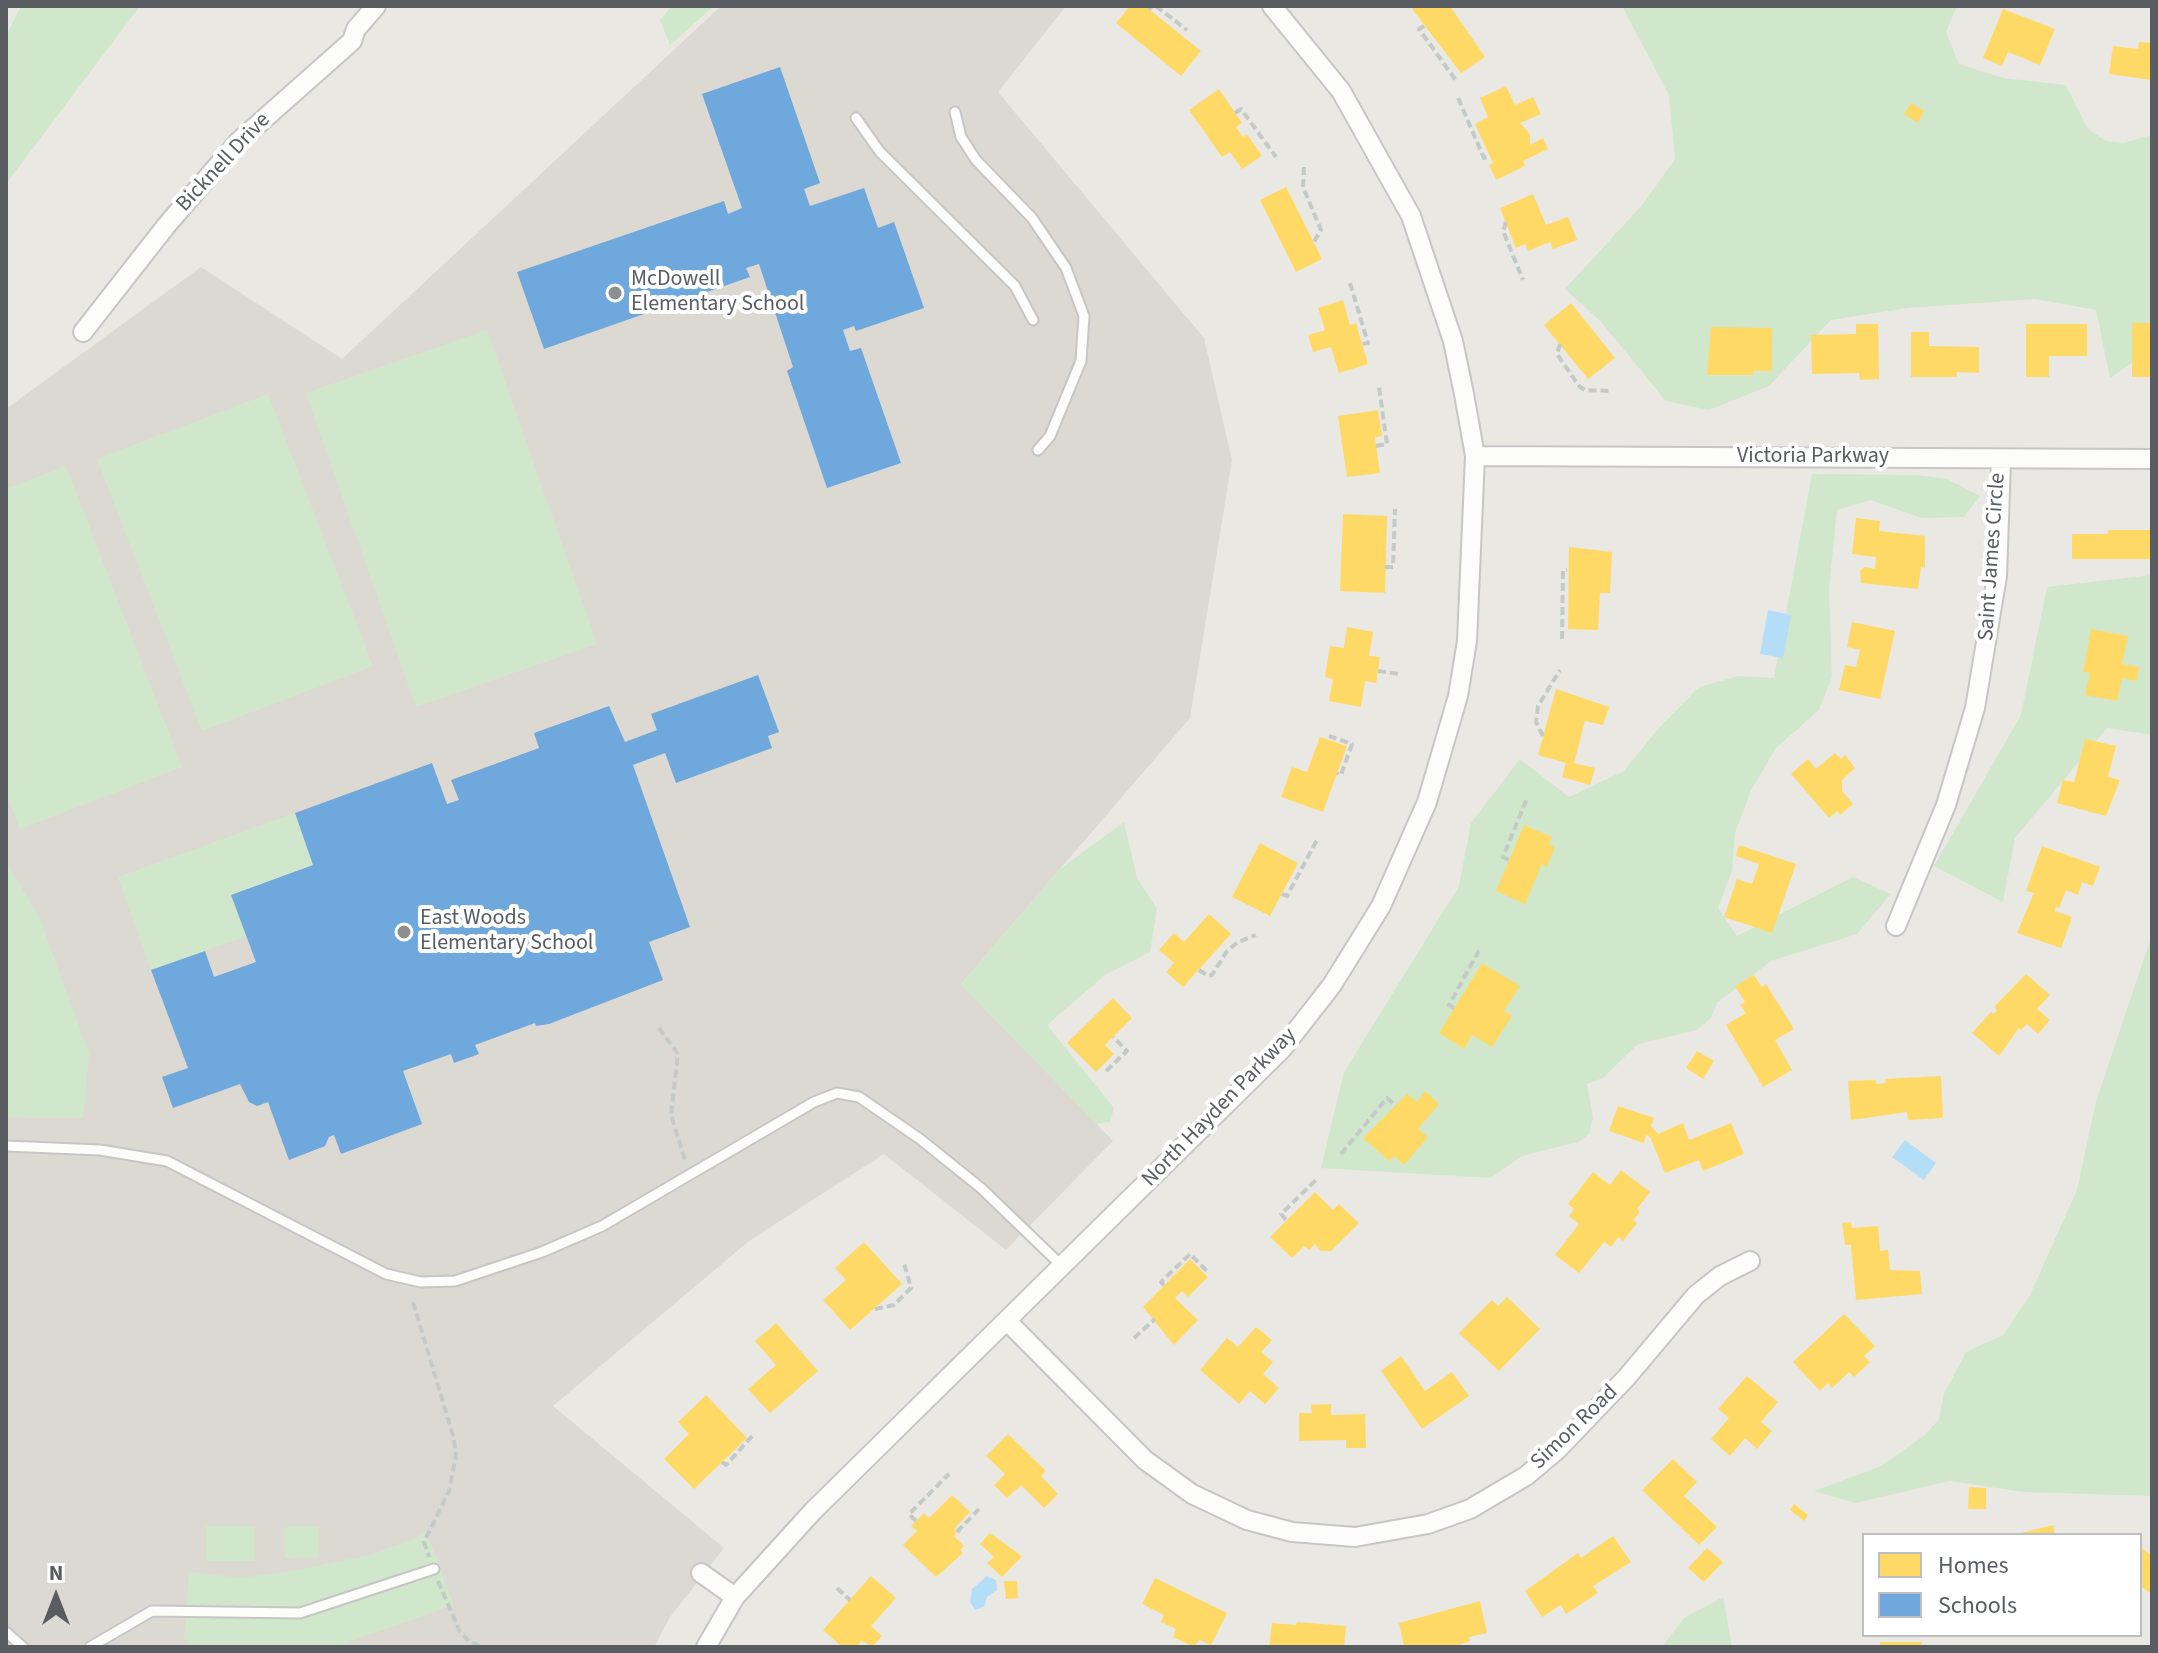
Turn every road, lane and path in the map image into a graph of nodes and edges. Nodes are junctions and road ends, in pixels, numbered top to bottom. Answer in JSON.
{"nodes":[{"id":1,"x":353,"y":6,"type":"edge"},
{"id":2,"x":376,"y":6,"type":"edge"},
{"id":3,"x":1272,"y":6,"type":"edge"},
{"id":4,"x":1152,"y":7,"type":"edge"},
{"id":5,"x":1424,"y":26,"type":"dead end"},
{"id":6,"x":356,"y":29,"type":"junction"},
{"id":7,"x":1187,"y":30,"type":"dead end"},
{"id":8,"x":1457,"y":82,"type":"dead end"},
{"id":9,"x":1458,"y":98,"type":"dead end"},
{"id":10,"x":955,"y":112,"type":"dead end"},
{"id":11,"x":1235,"y":113,"type":"dead end"},
{"id":12,"x":856,"y":118,"type":"dead end"},
{"id":13,"x":1490,"y":156,"type":"dead end"},
{"id":14,"x":1276,"y":157,"type":"dead end"},
{"id":15,"x":1304,"y":167,"type":"dead end"},
{"id":16,"x":1506,"y":222,"type":"dead end"},
{"id":17,"x":1314,"y":242,"type":"dead end"},
{"id":18,"x":1523,"y":280,"type":"dead end"},
{"id":19,"x":1350,"y":283,"type":"dead end"},
{"id":20,"x":1033,"y":320,"type":"dead end"},
{"id":21,"x":83,"y":332,"type":"dead end"},
{"id":22,"x":1362,"y":344,"type":"dead end"},
{"id":23,"x":1560,"y":344,"type":"dead end"},
{"id":24,"x":1379,"y":387,"type":"dead end"},
{"id":25,"x":1611,"y":391,"type":"dead end"},
{"id":26,"x":1376,"y":446,"type":"dead end"},
{"id":27,"x":1038,"y":450,"type":"dead end"},
{"id":28,"x":1475,"y":456,"type":"junction"},
{"id":29,"x":2152,"y":459,"type":"edge"},
{"id":30,"x":2001,"y":461,"type":"junction"},
{"id":31,"x":1395,"y":509,"type":"dead end"},
{"id":32,"x":1385,"y":567,"type":"dead end"},
{"id":33,"x":1567,"y":570,"type":"dead end"},
{"id":34,"x":1562,"y":639,"type":"dead end"},
{"id":35,"x":1560,"y":670,"type":"dead end"},
{"id":36,"x":1378,"y":671,"type":"dead end"},
{"id":37,"x":1399,"y":674,"type":"dead end"},
{"id":38,"x":1329,"y":736,"type":"dead end"},
{"id":39,"x":1543,"y":736,"type":"dead end"},
{"id":40,"x":1337,"y":773,"type":"dead end"},
{"id":41,"x":1527,"y":798,"type":"dead end"},
{"id":42,"x":1318,"y":838,"type":"dead end"},
{"id":43,"x":1509,"y":860,"type":"dead end"},
{"id":44,"x":1282,"y":894,"type":"dead end"},
{"id":45,"x":1896,"y":926,"type":"dead end"},
{"id":46,"x":1256,"y":935,"type":"dead end"},
{"id":47,"x":1481,"y":947,"type":"dead end"},
{"id":48,"x":1199,"y":970,"type":"dead end"},
{"id":49,"x":1454,"y":1008,"type":"dead end"},
{"id":50,"x":659,"y":1028,"type":"dead end"},
{"id":51,"x":1113,"y":1037,"type":"dead end"},
{"id":52,"x":1106,"y":1071,"type":"dead end"},
{"id":53,"x":1396,"y":1106,"type":"dead end"},
{"id":54,"x":6,"y":1146,"type":"edge"},
{"id":55,"x":1341,"y":1154,"type":"dead end"},
{"id":56,"x":687,"y":1166,"type":"dead end"},
{"id":57,"x":1317,"y":1179,"type":"dead end"},
{"id":58,"x":1286,"y":1220,"type":"dead end"},
{"id":59,"x":1750,"y":1261,"type":"dead end"},
{"id":60,"x":904,"y":1263,"type":"dead end"},
{"id":61,"x":1062,"y":1266,"type":"junction"},
{"id":62,"x":1207,"y":1271,"type":"dead end"},
{"id":63,"x":1164,"y":1285,"type":"dead end"},
{"id":64,"x":413,"y":1302,"type":"dead end"},
{"id":65,"x":875,"y":1309,"type":"dead end"},
{"id":66,"x":1155,"y":1319,"type":"dead end"},
{"id":67,"x":1008,"y":1322,"type":"junction"},
{"id":68,"x":1134,"y":1338,"type":"dead end"},
{"id":69,"x":754,"y":1434,"type":"dead end"},
{"id":70,"x":722,"y":1462,"type":"dead end"},
{"id":71,"x":949,"y":1474,"type":"dead end"},
{"id":72,"x":981,"y":1507,"type":"dead end"},
{"id":73,"x":916,"y":1521,"type":"dead end"},
{"id":74,"x":957,"y":1532,"type":"dead end"},
{"id":75,"x":434,"y":1569,"type":"junction"},
{"id":76,"x":701,"y":1573,"type":"dead end"},
{"id":77,"x":837,"y":1588,"type":"dead end"},
{"id":78,"x":735,"y":1597,"type":"junction"},
{"id":79,"x":850,"y":1600,"type":"dead end"},
{"id":80,"x":6,"y":1632,"type":"edge"},
{"id":81,"x":23,"y":1647,"type":"edge"},
{"id":82,"x":90,"y":1647,"type":"edge"},
{"id":83,"x":482,"y":1647,"type":"edge"},
{"id":84,"x":706,"y":1647,"type":"edge"}],
"edges":[{"from":1,"to":6,"type":"street"},
{"from":2,"to":6,"type":"street","name":"Bicknell Drive"},
{"from":3,"to":28,"type":"street","name":"North Hayden Parkway"},
{"from":4,"to":7,"type":"path"},
{"from":5,"to":8,"type":"path"},
{"from":6,"to":21,"type":"street","name":"Bicknell Drive"},
{"from":9,"to":13,"type":"path"},
{"from":10,"to":27,"type":"lane"},
{"from":11,"to":14,"type":"path"},
{"from":12,"to":20,"type":"lane"},
{"from":15,"to":17,"type":"path"},
{"from":16,"to":18,"type":"path"},
{"from":19,"to":22,"type":"path"},
{"from":23,"to":25,"type":"path"},
{"from":24,"to":26,"type":"path"},
{"from":28,"to":30,"type":"street","name":"Victoria Parkway"},
{"from":28,"to":61,"type":"street","name":"North Hayden Parkway"},
{"from":29,"to":30,"type":"street","name":"Victoria Parkway"},
{"from":30,"to":45,"type":"street","name":"Saint James Circle"},
{"from":31,"to":32,"type":"path"},
{"from":33,"to":34,"type":"path"},
{"from":35,"to":39,"type":"path"},
{"from":36,"to":37,"type":"path"},
{"from":38,"to":40,"type":"path"},
{"from":41,"to":43,"type":"path"},
{"from":42,"to":44,"type":"path"},
{"from":46,"to":48,"type":"path"},
{"from":47,"to":49,"type":"path"},
{"from":50,"to":56,"type":"path"},
{"from":51,"to":52,"type":"path"},
{"from":53,"to":55,"type":"path"},
{"from":54,"to":61,"type":"lane"},
{"from":57,"to":58,"type":"path"},
{"from":59,"to":67,"type":"street","name":"Simon Road"},
{"from":60,"to":65,"type":"path"},
{"from":61,"to":67,"type":"street","name":"North Hayden Parkway"},
{"from":62,"to":63,"type":"path"},
{"from":64,"to":75,"type":"path"},
{"from":66,"to":68,"type":"path"},
{"from":67,"to":78,"type":"street","name":"North Hayden Parkway"},
{"from":69,"to":70,"type":"path"},
{"from":71,"to":73,"type":"path"},
{"from":72,"to":74,"type":"path"},
{"from":75,"to":82,"type":"lane"},
{"from":75,"to":83,"type":"path"},
{"from":76,"to":78,"type":"street"},
{"from":77,"to":79,"type":"path"},
{"from":78,"to":84,"type":"street","name":"North Hayden Parkway"},
{"from":80,"to":81,"type":"lane"}]}
